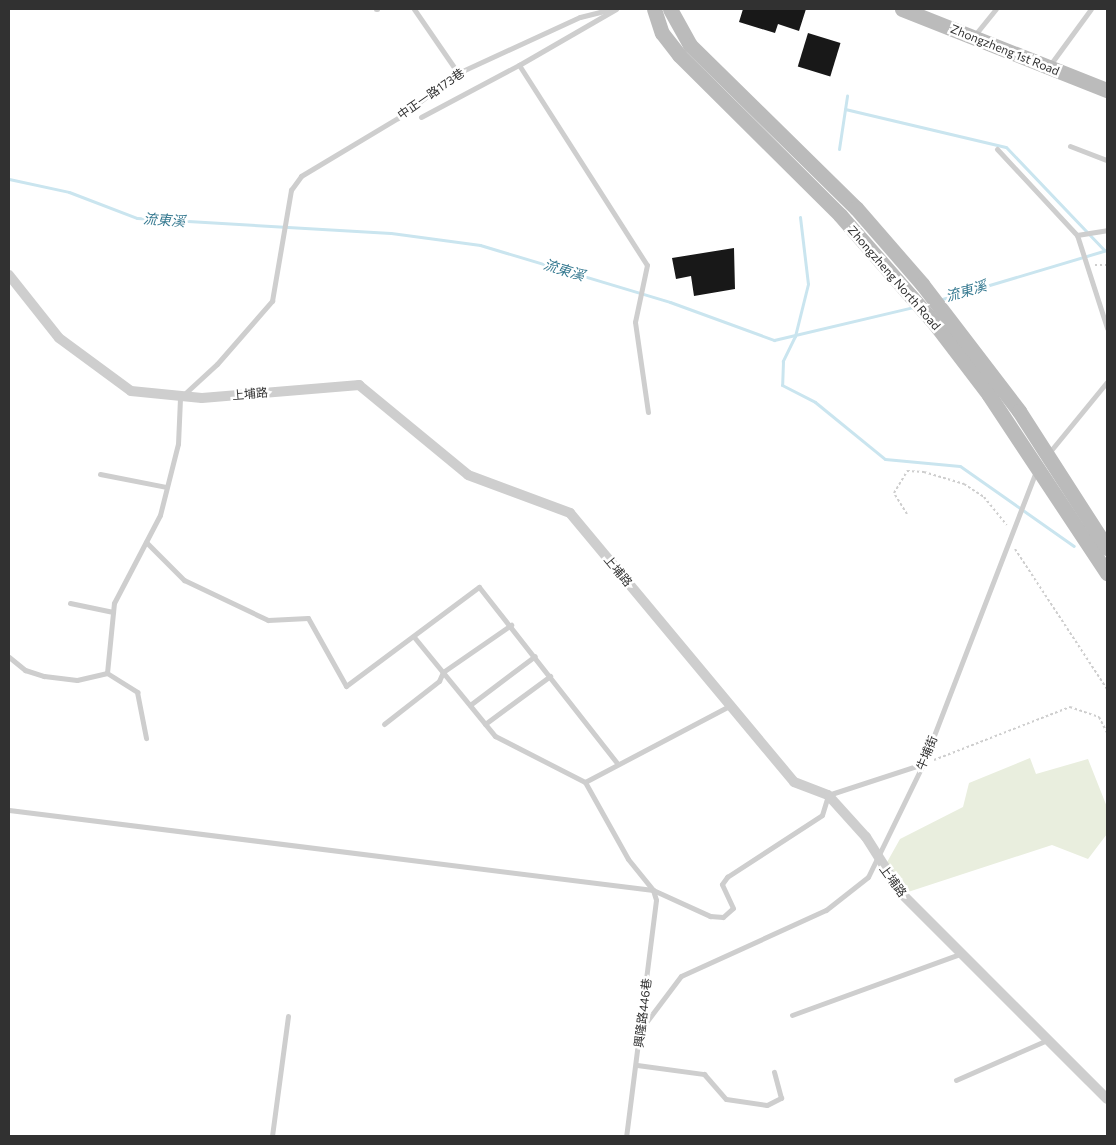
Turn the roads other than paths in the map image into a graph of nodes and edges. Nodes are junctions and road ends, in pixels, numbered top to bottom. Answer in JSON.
{"nodes":[{"id":1,"x":414,"y":9,"type":"edge"},
{"id":2,"x":611,"y":9,"type":"edge"},
{"id":3,"x":616,"y":9,"type":"edge"},
{"id":4,"x":654,"y":9,"type":"edge"},
{"id":5,"x":670,"y":9,"type":"edge"},
{"id":6,"x":902,"y":9,"type":"edge"},
{"id":7,"x":996,"y":9,"type":"edge"},
{"id":8,"x":1091,"y":9,"type":"edge"},
{"id":9,"x":973,"y":37,"type":"junction"},
{"id":10,"x":519,"y":65,"type":"junction"},
{"id":11,"x":1048,"y":68,"type":"junction"},
{"id":12,"x":458,"y":73,"type":"junction"},
{"id":13,"x":1107,"y":90,"type":"edge"},
{"id":14,"x":421,"y":117,"type":"dead end"},
{"id":15,"x":1070,"y":146,"type":"dead end"},
{"id":16,"x":997,"y":148,"type":"dead end"},
{"id":17,"x":1107,"y":160,"type":"edge"},
{"id":18,"x":1107,"y":230,"type":"edge"},
{"id":19,"x":1077,"y":235,"type":"junction"},
{"id":20,"x":9,"y":274,"type":"edge"},
{"id":21,"x":1107,"y":328,"type":"edge"},
{"id":22,"x":1107,"y":382,"type":"edge"},
{"id":23,"x":180,"y":398,"type":"junction"},
{"id":24,"x":648,"y":412,"type":"dead end"},
{"id":25,"x":1048,"y":454,"type":"junction"},
{"id":26,"x":1037,"y":467,"type":"junction"},
{"id":27,"x":100,"y":474,"type":"dead end"},
{"id":28,"x":166,"y":487,"type":"junction"},
{"id":29,"x":146,"y":542,"type":"junction"},
{"id":30,"x":1107,"y":548,"type":"edge"},
{"id":31,"x":1107,"y":573,"type":"edge"},
{"id":32,"x":70,"y":603,"type":"dead end"},
{"id":33,"x":113,"y":612,"type":"junction"},
{"id":34,"x":511,"y":625,"type":"junction"},
{"id":35,"x":414,"y":637,"type":"junction"},
{"id":36,"x":535,"y":656,"type":"junction"},
{"id":37,"x":9,"y":657,"type":"edge"},
{"id":38,"x":443,"y":672,"type":"junction"},
{"id":39,"x":107,"y":673,"type":"junction"},
{"id":40,"x":550,"y":676,"type":"junction"},
{"id":41,"x":470,"y":705,"type":"junction"},
{"id":42,"x":729,"y":706,"type":"junction"},
{"id":43,"x":384,"y":724,"type":"dead end"},
{"id":44,"x":485,"y":724,"type":"junction"},
{"id":45,"x":146,"y":738,"type":"dead end"},
{"id":46,"x":617,"y":763,"type":"junction"},
{"id":47,"x":923,"y":764,"type":"junction"},
{"id":48,"x":585,"y":782,"type":"junction"},
{"id":49,"x":828,"y":795,"type":"junction"},
{"id":50,"x":9,"y":810,"type":"edge"},
{"id":51,"x":878,"y":860,"type":"junction"},
{"id":52,"x":653,"y":890,"type":"junction"},
{"id":53,"x":960,"y":954,"type":"junction"},
{"id":54,"x":792,"y":1015,"type":"dead end"},
{"id":55,"x":288,"y":1016,"type":"dead end"},
{"id":56,"x":641,"y":1029,"type":"junction"},
{"id":57,"x":1047,"y":1040,"type":"junction"},
{"id":58,"x":637,"y":1065,"type":"junction"},
{"id":59,"x":774,"y":1072,"type":"dead end"},
{"id":60,"x":956,"y":1080,"type":"dead end"},
{"id":61,"x":1107,"y":1099,"type":"edge"},
{"id":62,"x":272,"y":1136,"type":"edge"},
{"id":63,"x":626,"y":1136,"type":"edge"}],
"edges":[{"from":1,"to":12,"type":"lane"},
{"from":2,"to":12,"type":"lane","name":"中正一路173巷"},
{"from":3,"to":10,"type":"lane"},
{"from":4,"to":26,"type":"main road","name":"Zhongzheng North Road"},
{"from":5,"to":25,"type":"main road","name":"Zhongzheng North Road"},
{"from":6,"to":9,"type":"main road","name":"Zhongzheng 1st Road"},
{"from":7,"to":9,"type":"lane"},
{"from":8,"to":11,"type":"lane"},
{"from":9,"to":11,"type":"main road","name":"Zhongzheng 1st Road"},
{"from":10,"to":14,"type":"lane"},
{"from":10,"to":24,"type":"lane"},
{"from":11,"to":13,"type":"main road","name":"Zhongzheng 1st Road"},
{"from":12,"to":23,"type":"lane","name":"中正一路173巷"},
{"from":15,"to":17,"type":"lane"},
{"from":16,"to":19,"type":"lane"},
{"from":18,"to":19,"type":"lane"},
{"from":19,"to":21,"type":"lane"},
{"from":20,"to":23,"type":"street","name":"上埔路"},
{"from":22,"to":25,"type":"lane","name":"牛埔街"},
{"from":23,"to":28,"type":"lane"},
{"from":23,"to":42,"type":"street","name":"上埔路"},
{"from":25,"to":26,"type":"lane","name":"牛埔街"},
{"from":25,"to":30,"type":"main road","name":"Zhongzheng North Road"},
{"from":26,"to":31,"type":"main road","name":"Zhongzheng North Road"},
{"from":26,"to":47,"type":"lane","name":"牛埔街"},
{"from":27,"to":28,"type":"lane"},
{"from":28,"to":29,"type":"lane"},
{"from":29,"to":33,"type":"lane"},
{"from":29,"to":35,"type":"lane"},
{"from":32,"to":33,"type":"lane"},
{"from":33,"to":39,"type":"lane"},
{"from":34,"to":35,"type":"lane"},
{"from":34,"to":36,"type":"lane"},
{"from":34,"to":38,"type":"lane"},
{"from":35,"to":38,"type":"lane"},
{"from":36,"to":40,"type":"lane"},
{"from":36,"to":41,"type":"lane"},
{"from":37,"to":39,"type":"lane"},
{"from":38,"to":41,"type":"lane"},
{"from":38,"to":43,"type":"lane"},
{"from":39,"to":45,"type":"lane"},
{"from":40,"to":44,"type":"lane"},
{"from":40,"to":46,"type":"lane"},
{"from":41,"to":44,"type":"lane"},
{"from":42,"to":46,"type":"lane"},
{"from":42,"to":49,"type":"street","name":"上埔路"},
{"from":44,"to":48,"type":"lane"},
{"from":46,"to":48,"type":"lane"},
{"from":47,"to":49,"type":"lane"},
{"from":47,"to":51,"type":"lane","name":"牛埔街"},
{"from":48,"to":52,"type":"lane"},
{"from":49,"to":51,"type":"street","name":"上埔路"},
{"from":49,"to":52,"type":"lane"},
{"from":50,"to":52,"type":"lane"},
{"from":51,"to":53,"type":"street","name":"上埔路"},
{"from":51,"to":56,"type":"lane","name":"牛埔街"},
{"from":52,"to":56,"type":"lane","name":"興隆路446巷"},
{"from":53,"to":54,"type":"lane"},
{"from":53,"to":57,"type":"street","name":"上埔路"},
{"from":55,"to":62,"type":"lane"},
{"from":56,"to":58,"type":"lane","name":"興隆路446巷"},
{"from":57,"to":60,"type":"lane"},
{"from":57,"to":61,"type":"street","name":"上埔路"},
{"from":58,"to":59,"type":"lane"},
{"from":58,"to":63,"type":"lane","name":"興隆路446巷"}]}
